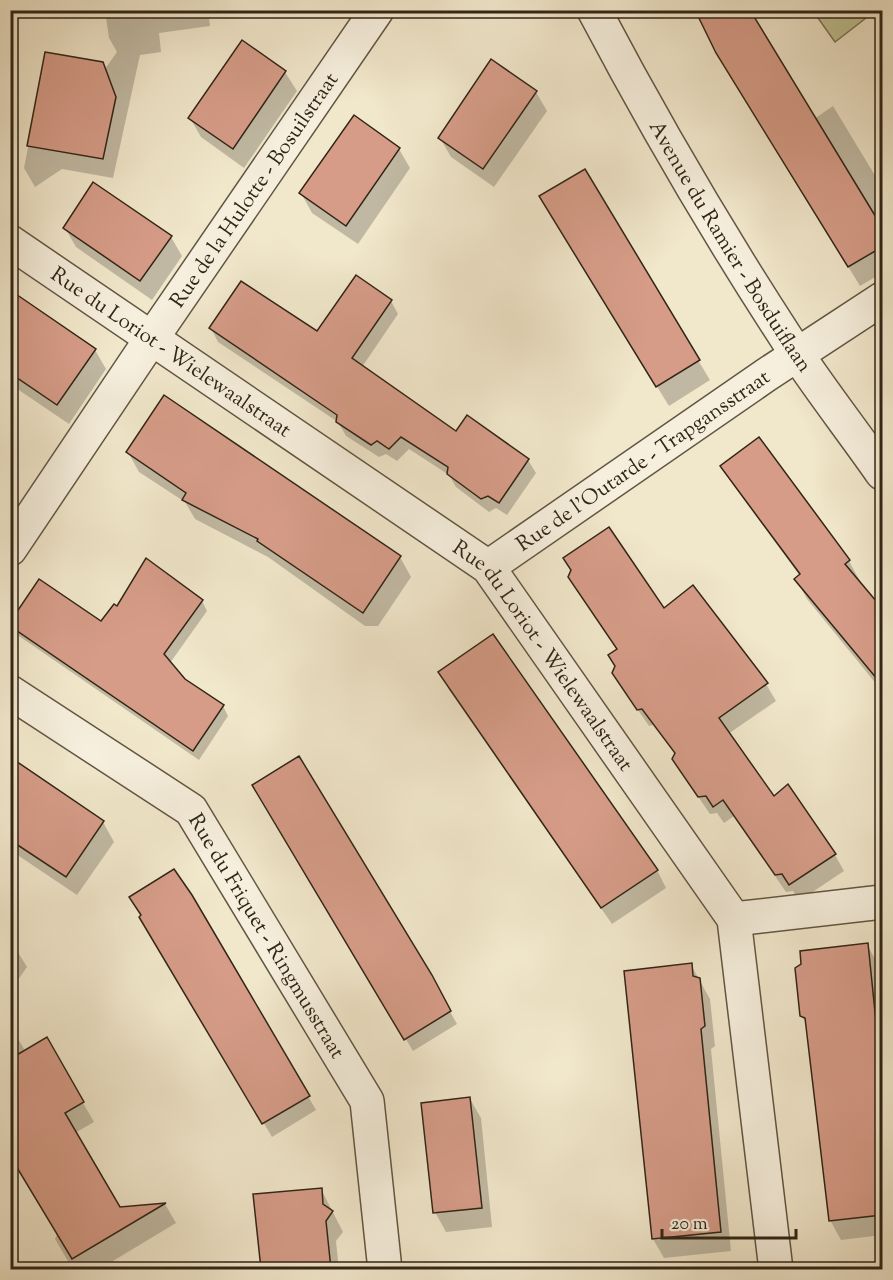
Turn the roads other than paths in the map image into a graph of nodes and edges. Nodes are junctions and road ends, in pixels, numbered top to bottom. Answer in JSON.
{"nodes":[{"id":1,"x":377,"y":10,"type":"edge"},
{"id":2,"x":594,"y":10,"type":"edge"},
{"id":3,"x":10,"y":242,"type":"edge"},
{"id":4,"x":882,"y":299,"type":"edge"},
{"id":5,"x":152,"y":338,"type":"junction"},
{"id":6,"x":797,"y":354,"type":"junction"},
{"id":7,"x":882,"y":473,"type":"edge"},
{"id":8,"x":10,"y":549,"type":"edge"},
{"id":9,"x":488,"y":567,"type":"junction"},
{"id":10,"x":10,"y":692,"type":"edge"},
{"id":11,"x":882,"y":902,"type":"edge"},
{"id":12,"x":734,"y":919,"type":"junction"},
{"id":13,"x":385,"y":1269,"type":"edge"},
{"id":14,"x":776,"y":1269,"type":"edge"}],
"edges":[{"from":1,"to":5,"type":"street","name":"Rue de la Hulotte - Bosuilstraat"},
{"from":2,"to":6,"type":"street","name":"Avenue du Ramier - Bosduiflaan"},
{"from":3,"to":5,"type":"street","name":"Rue du Loriot - Wielewaalstraat"},
{"from":4,"to":6,"type":"street","name":"Rue de l'Outarde - Trapgansstraat"},
{"from":5,"to":8,"type":"street","name":"Rue de la Hulotte - Bosuilstraat"},
{"from":5,"to":9,"type":"street","name":"Rue du Loriot - Wielewaalstraat"},
{"from":6,"to":7,"type":"street","name":"Avenue du Ramier - Bosduiflaan"},
{"from":6,"to":9,"type":"street","name":"Rue de l'Outarde - Trapgansstraat"},
{"from":9,"to":12,"type":"street","name":"Rue du Loriot - Wielewaalstraat"},
{"from":10,"to":13,"type":"street","name":"Rue du Friquet - Ringmusstraat"},
{"from":11,"to":12,"type":"street"},
{"from":12,"to":14,"type":"street","name":"Rue du Loriot - Wielewaalstraat"}]}
